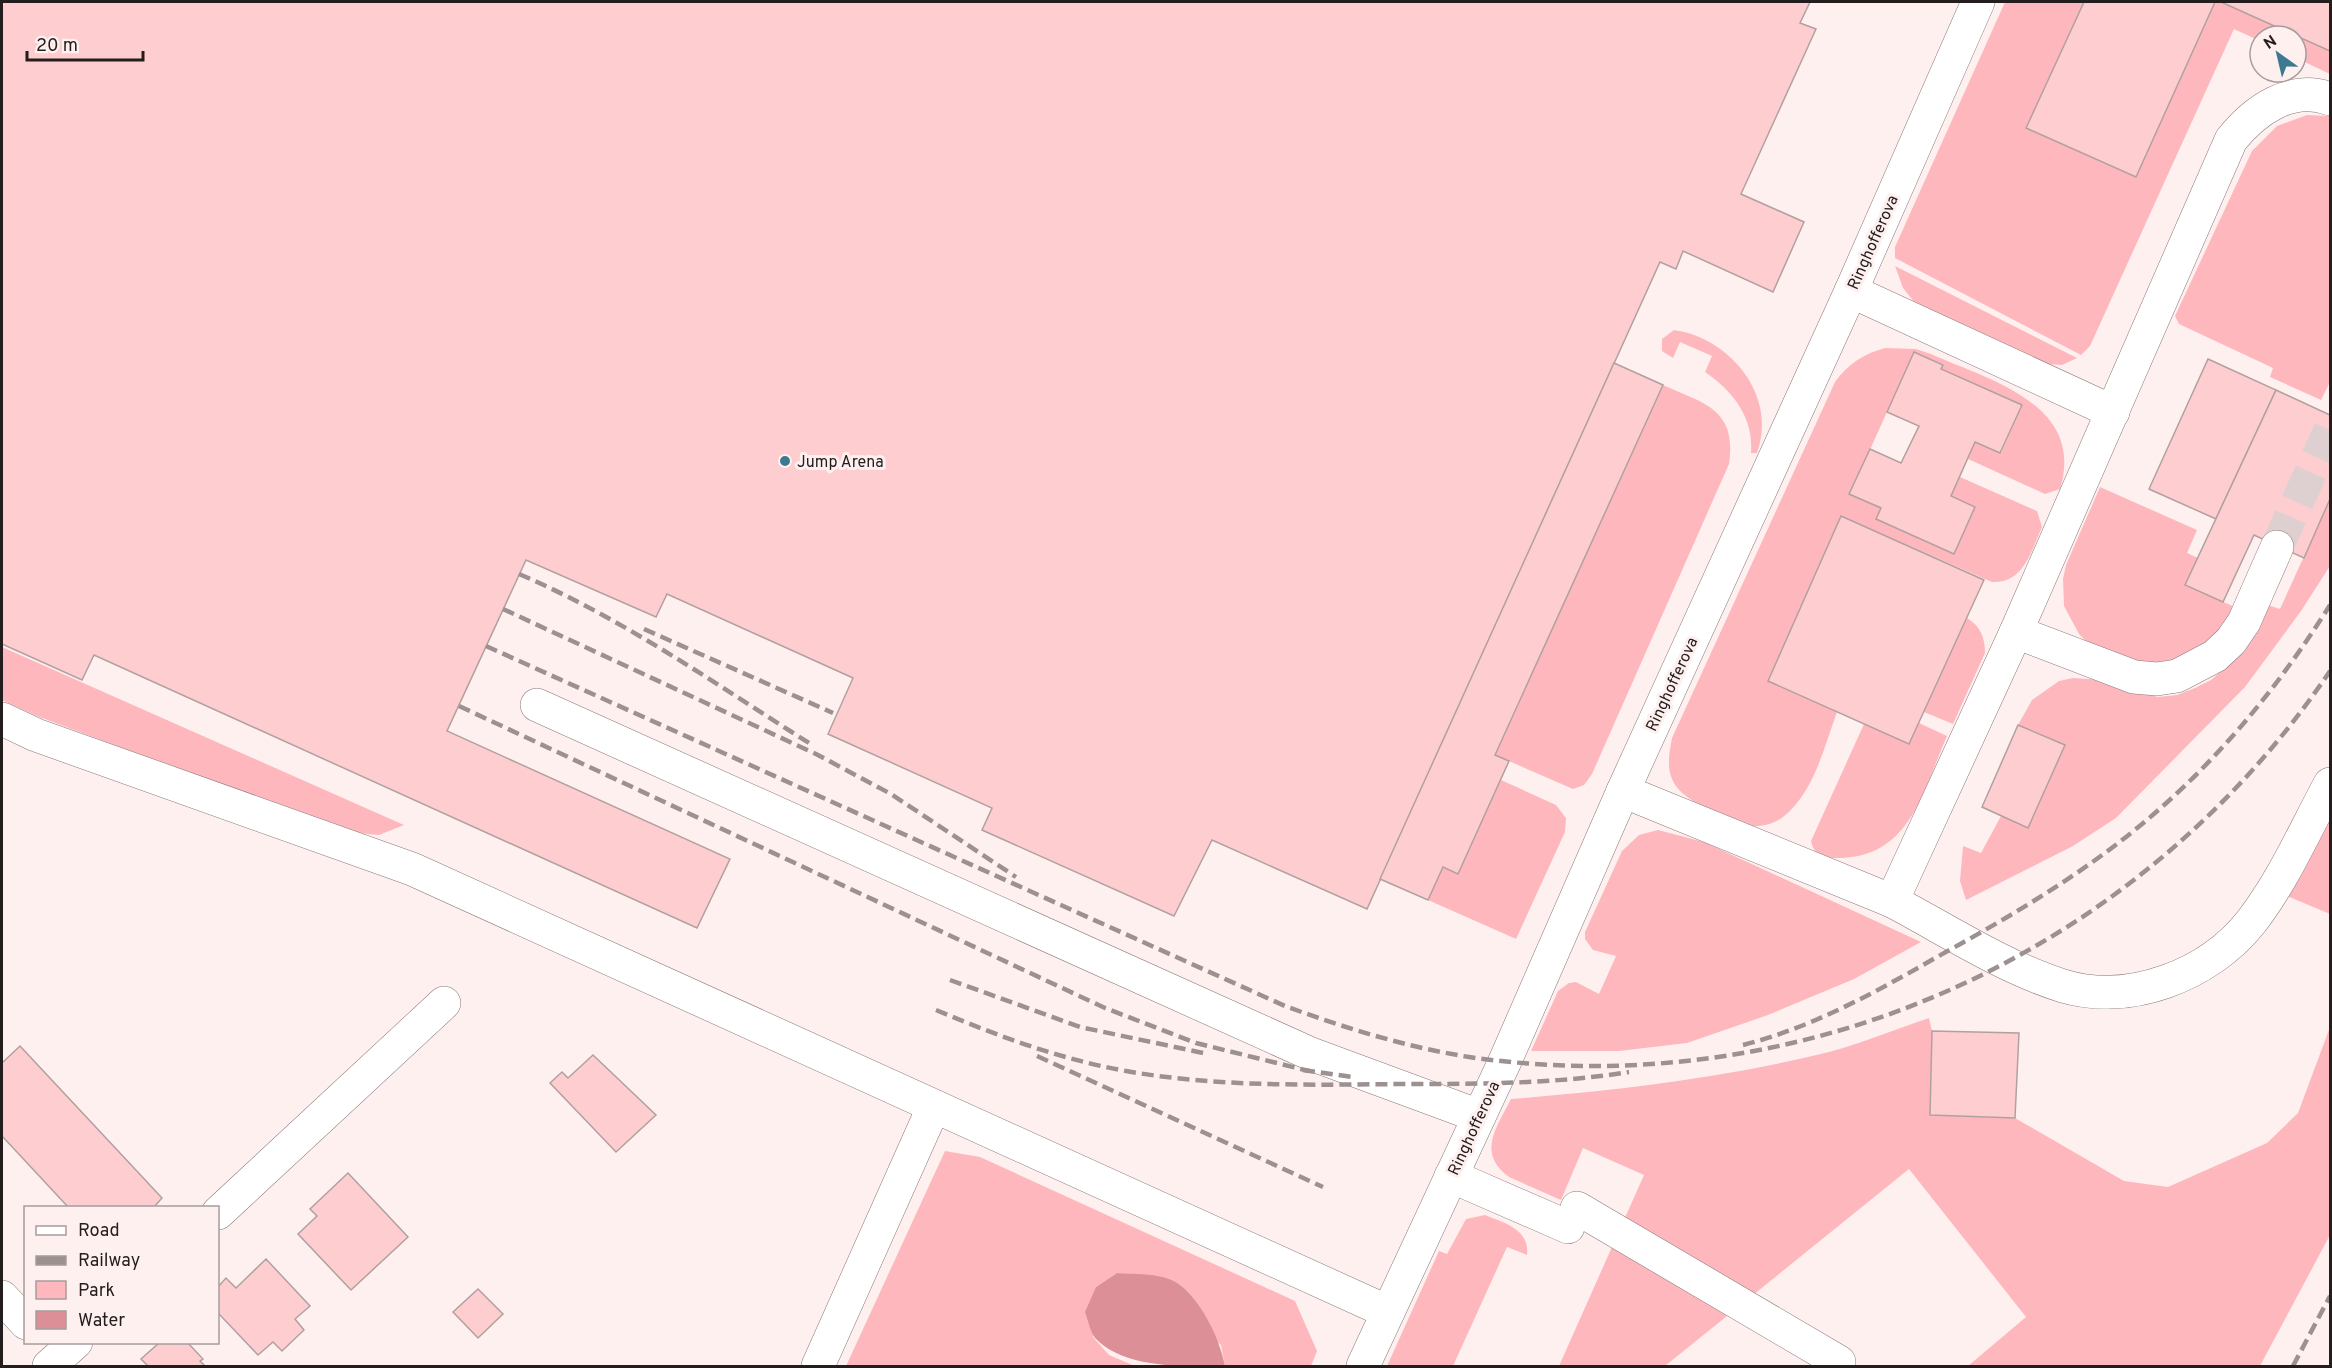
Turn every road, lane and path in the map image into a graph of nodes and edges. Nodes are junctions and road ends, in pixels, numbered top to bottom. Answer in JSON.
{"nodes":[{"id":1,"x":1978,"y":2,"type":"edge"},
{"id":2,"x":2331,"y":99,"type":"edge"},
{"id":3,"x":1851,"y":291,"type":"junction"},
{"id":4,"x":2113,"y":412,"type":"junction"},
{"id":5,"x":2277,"y":548,"type":"tunnel mouth"},
{"id":6,"x":2016,"y":632,"type":"junction"},
{"id":7,"x":537,"y":705,"type":"dead end"},
{"id":8,"x":2,"y":719,"type":"edge"},
{"id":9,"x":2331,"y":784,"type":"edge"},
{"id":10,"x":1623,"y":790,"type":"junction"},
{"id":11,"x":1892,"y":901,"type":"junction"},
{"id":12,"x":444,"y":1003,"type":"dead end"},
{"id":13,"x":934,"y":1106,"type":"junction"},
{"id":14,"x":1479,"y":1116,"type":"junction"},
{"id":15,"x":1451,"y":1176,"type":"junction"},
{"id":16,"x":219,"y":1211,"type":"edge"},
{"id":17,"x":2,"y":1297,"type":"edge"},
{"id":18,"x":1388,"y":1312,"type":"junction"},
{"id":19,"x":24,"y":1321,"type":"edge"},
{"id":20,"x":1839,"y":1362,"type":"dead end"},
{"id":21,"x":818,"y":1366,"type":"edge"},
{"id":22,"x":1363,"y":1366,"type":"edge"}],
"edges":[{"from":1,"to":3,"type":"street","name":"Ringhofferova"},
{"from":2,"to":4,"type":"street"},
{"from":3,"to":4,"type":"street"},
{"from":3,"to":10,"type":"street","name":"Ringhofferova"},
{"from":4,"to":6,"type":"street"},
{"from":5,"to":6,"type":"street"},
{"from":6,"to":11,"type":"street"},
{"from":7,"to":14,"type":"street"},
{"from":8,"to":13,"type":"street"},
{"from":9,"to":11,"type":"street"},
{"from":10,"to":11,"type":"street"},
{"from":10,"to":14,"type":"street","name":"Ringhofferova"},
{"from":12,"to":16,"type":"street"},
{"from":13,"to":18,"type":"street"},
{"from":13,"to":21,"type":"street"},
{"from":14,"to":15,"type":"street","name":"Ringhofferova"},
{"from":15,"to":18,"type":"street","name":"Ringhofferova"},
{"from":15,"to":20,"type":"street"},
{"from":17,"to":19,"type":"street"},
{"from":18,"to":22,"type":"street","name":"Ringhofferova"}]}
